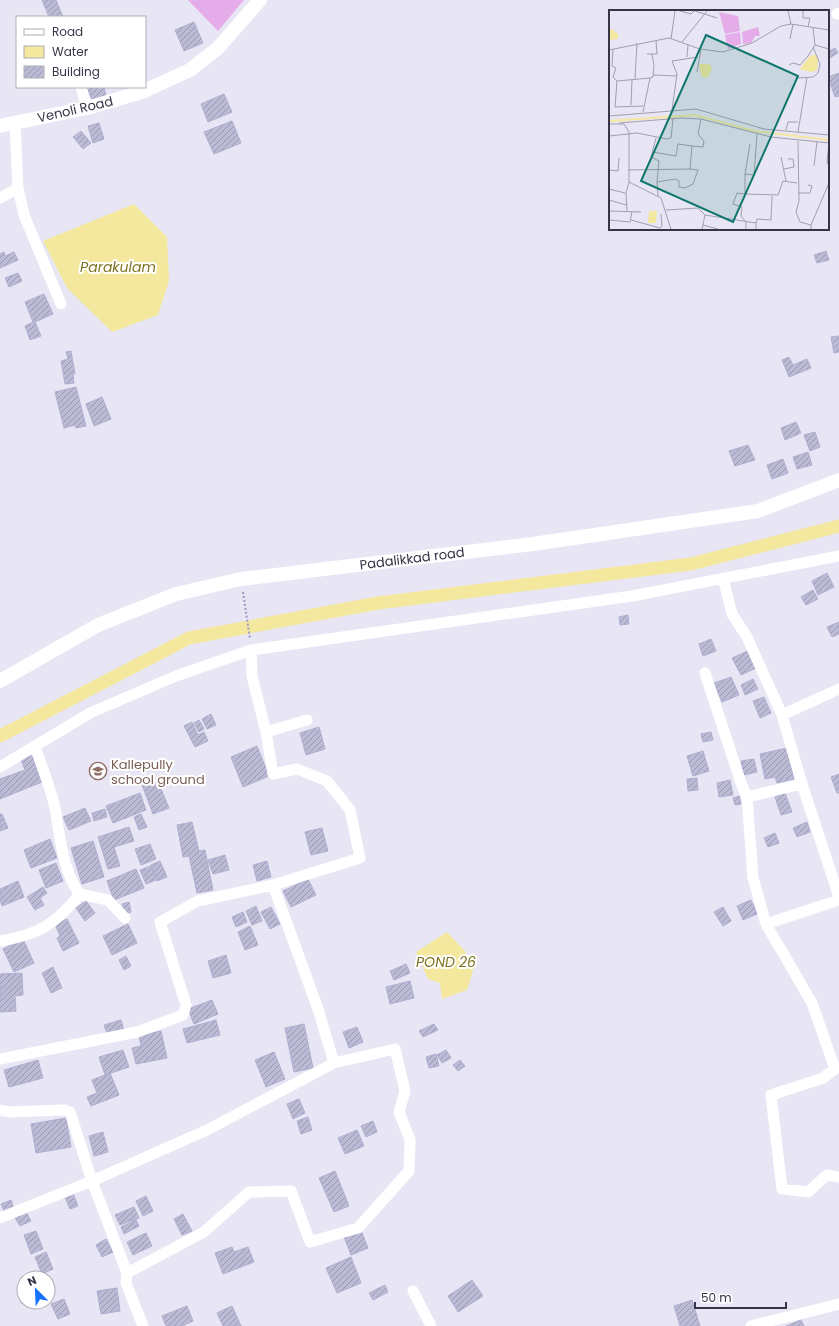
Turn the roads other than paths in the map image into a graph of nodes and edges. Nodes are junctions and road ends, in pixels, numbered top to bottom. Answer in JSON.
{"nodes":[{"id":1,"x":260,"y":0,"type":"edge"},
{"id":2,"x":81,"y":88,"type":"edge"},
{"id":3,"x":87,"y":108,"type":"junction"},
{"id":4,"x":15,"y":123,"type":"junction"},
{"id":5,"x":0,"y":126,"type":"edge"},
{"id":6,"x":18,"y":188,"type":"junction"},
{"id":7,"x":0,"y":198,"type":"edge"},
{"id":8,"x":61,"y":304,"type":"dead end"},
{"id":9,"x":839,"y":480,"type":"edge"},
{"id":10,"x":839,"y":556,"type":"edge"},
{"id":11,"x":723,"y":578,"type":"junction"},
{"id":12,"x":251,"y":650,"type":"junction"},
{"id":13,"x":705,"y":673,"type":"dead end"},
{"id":14,"x":0,"y":679,"type":"edge"},
{"id":15,"x":839,"y":689,"type":"edge"},
{"id":16,"x":782,"y":715,"type":"junction"},
{"id":17,"x":307,"y":720,"type":"dead end"},
{"id":18,"x":266,"y":732,"type":"junction"},
{"id":19,"x":35,"y":746,"type":"junction"},
{"id":20,"x":0,"y":767,"type":"edge"},
{"id":21,"x":802,"y":784,"type":"junction"},
{"id":22,"x":747,"y":797,"type":"junction"},
{"id":23,"x":273,"y":885,"type":"junction"},
{"id":24,"x":80,"y":894,"type":"junction"},
{"id":25,"x":839,"y":898,"type":"edge"},
{"id":26,"x":125,"y":918,"type":"dead end"},
{"id":27,"x":766,"y":924,"type":"junction"},
{"id":28,"x":0,"y":941,"type":"edge"},
{"id":29,"x":0,"y":1059,"type":"edge"},
{"id":30,"x":334,"y":1063,"type":"junction"},
{"id":31,"x":837,"y":1068,"type":"edge"},
{"id":32,"x":0,"y":1110,"type":"edge"},
{"id":33,"x":839,"y":1177,"type":"edge"},
{"id":34,"x":92,"y":1181,"type":"junction"},
{"id":35,"x":0,"y":1218,"type":"edge"},
{"id":36,"x":127,"y":1273,"type":"junction"},
{"id":37,"x":413,"y":1291,"type":"dead end"},
{"id":38,"x":839,"y":1304,"type":"edge"},
{"id":39,"x":767,"y":1324,"type":"edge"},
{"id":40,"x":143,"y":1326,"type":"edge"},
{"id":41,"x":431,"y":1326,"type":"edge"},
{"id":42,"x":751,"y":1326,"type":"edge"}],
"edges":[{"from":1,"to":3,"type":"street","name":"Venoli Road"},
{"from":2,"to":3,"type":"street"},
{"from":3,"to":4,"type":"street","name":"Venoli Road"},
{"from":4,"to":5,"type":"street","name":"Venoli Road"},
{"from":4,"to":6,"type":"street"},
{"from":6,"to":7,"type":"street"},
{"from":6,"to":8,"type":"street"},
{"from":9,"to":14,"type":"street","name":"Padalikkad road"},
{"from":10,"to":11,"type":"street"},
{"from":11,"to":12,"type":"street"},
{"from":11,"to":16,"type":"street"},
{"from":12,"to":18,"type":"street"},
{"from":12,"to":19,"type":"street"},
{"from":13,"to":22,"type":"street"},
{"from":15,"to":16,"type":"street"},
{"from":16,"to":21,"type":"street"},
{"from":17,"to":18,"type":"street"},
{"from":18,"to":23,"type":"street"},
{"from":19,"to":20,"type":"street"},
{"from":19,"to":24,"type":"street"},
{"from":21,"to":22,"type":"street"},
{"from":21,"to":25,"type":"street"},
{"from":22,"to":27,"type":"street"},
{"from":23,"to":29,"type":"street"},
{"from":23,"to":30,"type":"street"},
{"from":24,"to":26,"type":"street"},
{"from":24,"to":28,"type":"street"},
{"from":25,"to":27,"type":"street"},
{"from":27,"to":31,"type":"street"},
{"from":30,"to":34,"type":"street"},
{"from":30,"to":36,"type":"street"},
{"from":31,"to":33,"type":"street"},
{"from":32,"to":34,"type":"street"},
{"from":34,"to":35,"type":"street"},
{"from":34,"to":36,"type":"street"},
{"from":36,"to":40,"type":"street"},
{"from":37,"to":41,"type":"street"},
{"from":38,"to":39,"type":"street"},
{"from":39,"to":42,"type":"street"}]}
